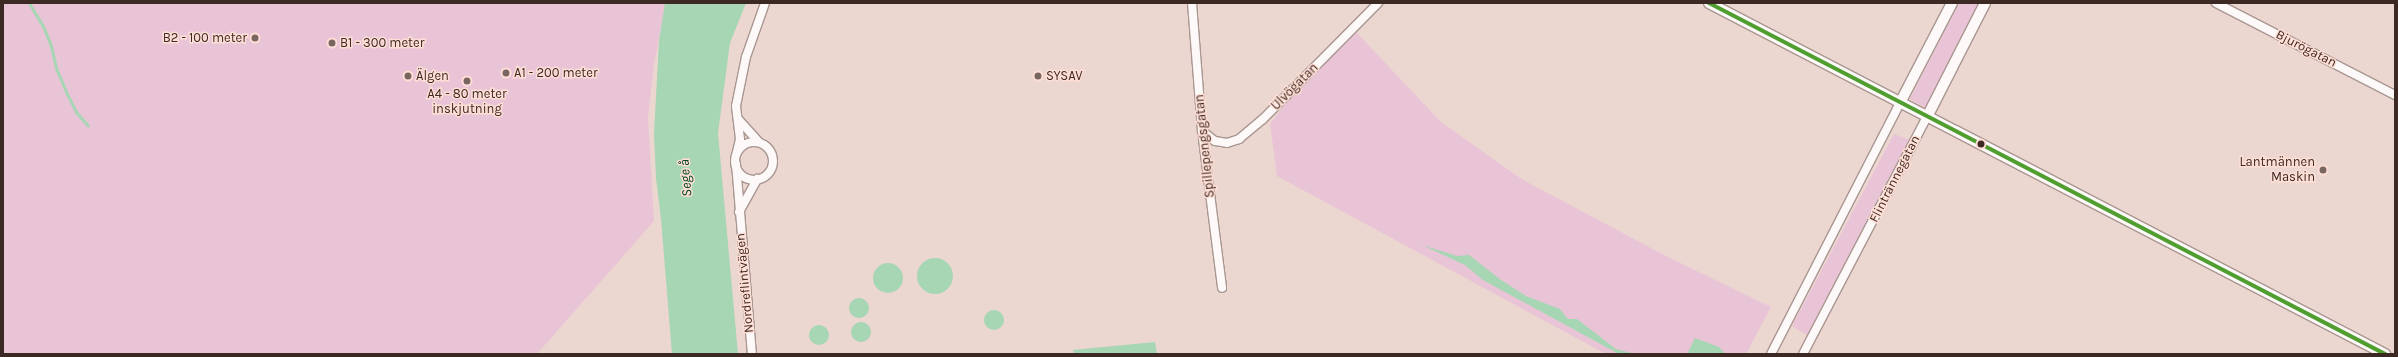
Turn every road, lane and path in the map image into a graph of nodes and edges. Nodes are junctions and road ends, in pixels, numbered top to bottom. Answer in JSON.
{"nodes":[{"id":1,"x":765,"y":3,"type":"edge"},
{"id":2,"x":1192,"y":3,"type":"edge"},
{"id":3,"x":1378,"y":3,"type":"edge"},
{"id":4,"x":1709,"y":3,"type":"edge"},
{"id":5,"x":1952,"y":3,"type":"edge"},
{"id":6,"x":1985,"y":3,"type":"edge"},
{"id":7,"x":2216,"y":3,"type":"edge"},
{"id":8,"x":2395,"y":95,"type":"edge"},
{"id":9,"x":1901,"y":101,"type":"junction"},
{"id":10,"x":1928,"y":115,"type":"junction"},
{"id":11,"x":737,"y":119,"type":"junction"},
{"id":12,"x":1202,"y":131,"type":"junction"},
{"id":13,"x":759,"y":142,"type":"junction"},
{"id":14,"x":737,"y":152,"type":"junction"},
{"id":15,"x":736,"y":164,"type":"junction"},
{"id":16,"x":757,"y":179,"type":"junction"},
{"id":17,"x":739,"y":213,"type":"junction"},
{"id":18,"x":1222,"y":288,"type":"dead end"},
{"id":19,"x":752,"y":354,"type":"edge"},
{"id":20,"x":1771,"y":354,"type":"edge"},
{"id":21,"x":1803,"y":354,"type":"edge"},
{"id":22,"x":2385,"y":354,"type":"edge"}],
"edges":[{"from":1,"to":11,"type":"street"},
{"from":2,"to":12,"type":"street","name":"Spillepengsgatan"},
{"from":3,"to":12,"type":"street","name":"Ulvögatan"},
{"from":4,"to":9,"type":"street"},
{"from":5,"to":9,"type":"street"},
{"from":6,"to":10,"type":"street","name":"Flintrännegatan"},
{"from":7,"to":8,"type":"street","name":"Bjurögatan"},
{"from":9,"to":10,"type":"street"},
{"from":9,"to":20,"type":"street"},
{"from":10,"to":21,"type":"street","name":"Flintrännegatan"},
{"from":10,"to":22,"type":"street"},
{"from":11,"to":13,"type":"street"},
{"from":11,"to":14,"type":"street"},
{"from":12,"to":18,"type":"street","name":"Spillepengsgatan"},
{"from":13,"to":14,"type":"street"},
{"from":13,"to":16,"type":"street"},
{"from":14,"to":15,"type":"street"},
{"from":15,"to":16,"type":"street"},
{"from":15,"to":17,"type":"street","name":"Nordreflintvägen"},
{"from":16,"to":17,"type":"street"},
{"from":17,"to":19,"type":"street","name":"Nordreflintvägen"}]}
